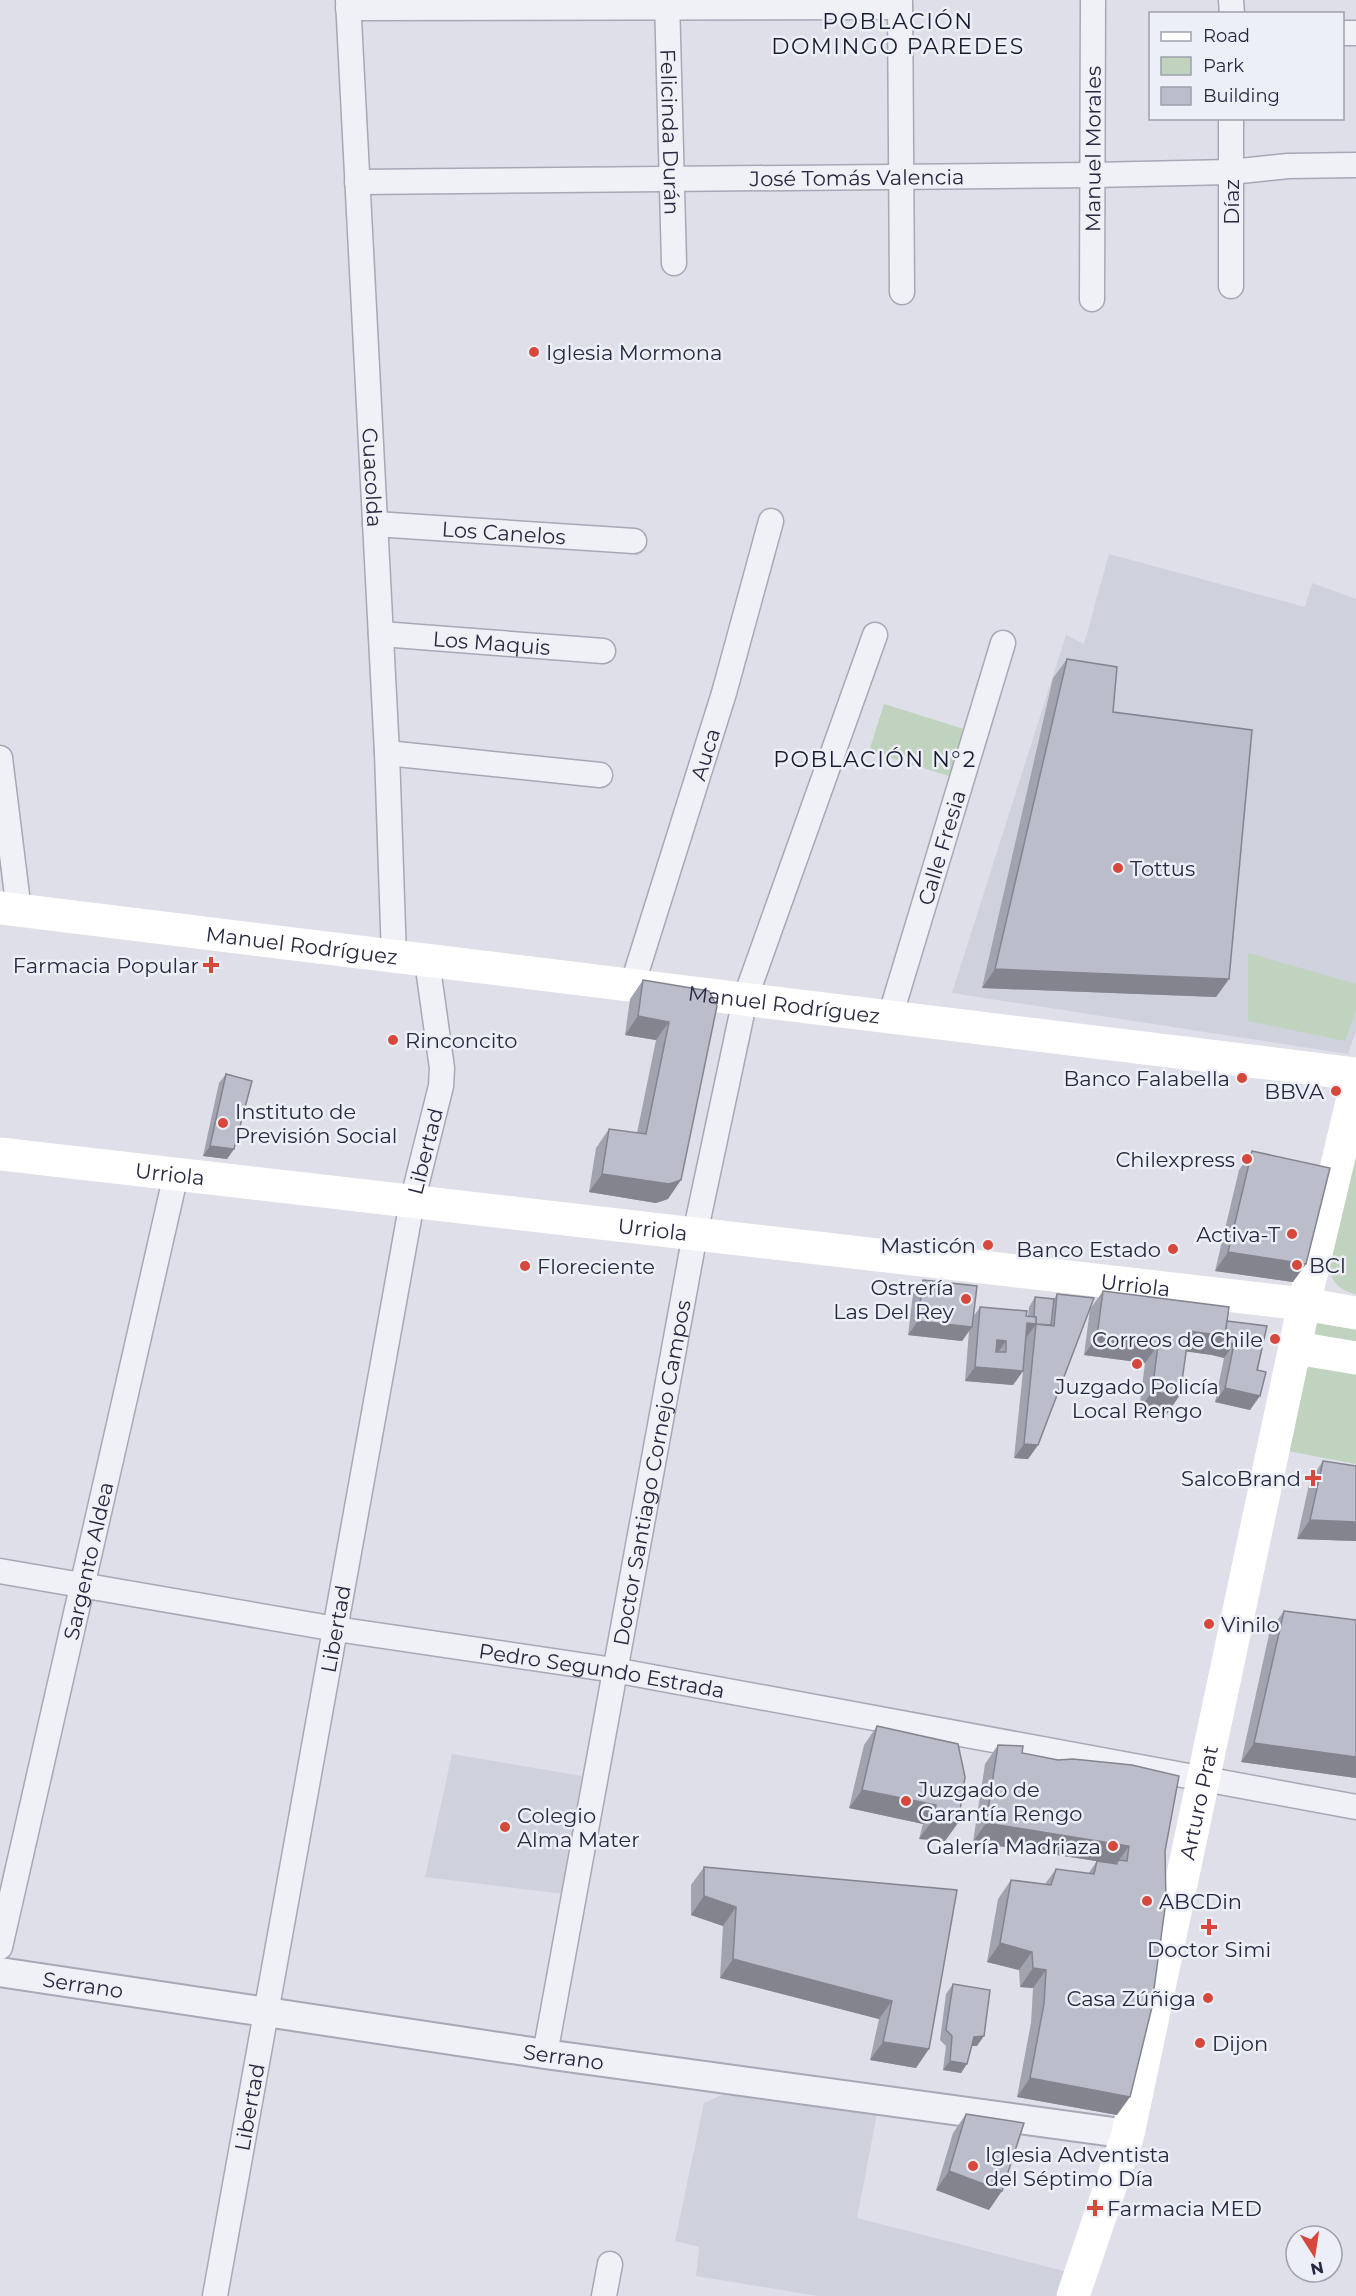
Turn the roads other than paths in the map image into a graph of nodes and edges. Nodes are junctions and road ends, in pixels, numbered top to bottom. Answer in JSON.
{"nodes":[{"id":1,"x":1093,"y":0,"type":"edge"},
{"id":2,"x":348,"y":4,"type":"edge"},
{"id":3,"x":667,"y":4,"type":"edge"},
{"id":4,"x":900,"y":4,"type":"edge"},
{"id":5,"x":1231,"y":120,"type":"edge"},
{"id":6,"x":1356,"y":165,"type":"edge"},
{"id":7,"x":1231,"y":172,"type":"junction"},
{"id":8,"x":1092,"y":175,"type":"junction"},
{"id":9,"x":900,"y":176,"type":"junction"},
{"id":10,"x":671,"y":180,"type":"junction"},
{"id":11,"x":357,"y":182,"type":"junction"},
{"id":12,"x":674,"y":263,"type":"dead end"},
{"id":13,"x":1231,"y":285,"type":"dead end"},
{"id":14,"x":902,"y":292,"type":"dead end"},
{"id":15,"x":1092,"y":299,"type":"dead end"},
{"id":16,"x":771,"y":521,"type":"dead end"},
{"id":17,"x":375,"y":524,"type":"junction"},
{"id":18,"x":633,"y":541,"type":"dead end"},
{"id":19,"x":381,"y":634,"type":"junction"},
{"id":20,"x":875,"y":635,"type":"dead end"},
{"id":21,"x":1003,"y":643,"type":"dead end"},
{"id":22,"x":603,"y":651,"type":"dead end"},
{"id":23,"x":387,"y":753,"type":"junction"},
{"id":24,"x":0,"y":758,"type":"edge"},
{"id":25,"x":600,"y":775,"type":"dead end"},
{"id":26,"x":10,"y":910,"type":"edge"},
{"id":27,"x":394,"y":957,"type":"junction"},
{"id":28,"x":427,"y":961,"type":"junction"},
{"id":29,"x":633,"y":986,"type":"junction"},
{"id":30,"x":745,"y":999,"type":"junction"},
{"id":31,"x":890,"y":1017,"type":"junction"},
{"id":32,"x":1356,"y":1074,"type":"edge"},
{"id":33,"x":1356,"y":1085,"type":"edge"},
{"id":34,"x":0,"y":1154,"type":"edge"},
{"id":35,"x":176,"y":1174,"type":"junction"},
{"id":36,"x":412,"y":1202,"type":"junction"},
{"id":37,"x":695,"y":1234,"type":"junction"},
{"id":38,"x":1304,"y":1304,"type":"junction"},
{"id":39,"x":1356,"y":1313,"type":"edge"},
{"id":40,"x":1296,"y":1348,"type":"junction"},
{"id":41,"x":1356,"y":1358,"type":"edge"},
{"id":42,"x":0,"y":1571,"type":"edge"},
{"id":43,"x":83,"y":1585,"type":"junction"},
{"id":44,"x":336,"y":1629,"type":"junction"},
{"id":45,"x":614,"y":1670,"type":"junction"},
{"id":46,"x":1204,"y":1781,"type":"junction"},
{"id":47,"x":1356,"y":1807,"type":"edge"},
{"id":48,"x":0,"y":1947,"type":"edge"},
{"id":49,"x":0,"y":1972,"type":"edge"},
{"id":50,"x":266,"y":2014,"type":"junction"},
{"id":51,"x":545,"y":2054,"type":"junction"},
{"id":52,"x":1128,"y":2134,"type":"junction"},
{"id":53,"x":609,"y":2264,"type":"dead end"},
{"id":54,"x":215,"y":2296,"type":"edge"},
{"id":55,"x":604,"y":2296,"type":"edge"},
{"id":56,"x":1073,"y":2296,"type":"edge"}],
"edges":[{"from":1,"to":8,"type":"street","name":"Manuel Morales"},
{"from":2,"to":3,"type":"street"},
{"from":2,"to":11,"type":"street","name":"Guacolda"},
{"from":3,"to":4,"type":"street"},
{"from":3,"to":10,"type":"street","name":"Felicinda Durán"},
{"from":4,"to":9,"type":"street"},
{"from":5,"to":7,"type":"street","name":"Díaz"},
{"from":6,"to":7,"type":"street","name":"José Tomás Valencia"},
{"from":7,"to":8,"type":"street","name":"José Tomás Valencia"},
{"from":7,"to":13,"type":"street","name":"Díaz"},
{"from":8,"to":9,"type":"street","name":"José Tomás Valencia"},
{"from":8,"to":15,"type":"street","name":"Manuel Morales"},
{"from":9,"to":10,"type":"street","name":"José Tomás Valencia"},
{"from":9,"to":14,"type":"street"},
{"from":10,"to":11,"type":"street","name":"José Tomás Valencia"},
{"from":10,"to":12,"type":"street","name":"Felicinda Durán"},
{"from":11,"to":17,"type":"street","name":"Guacolda"},
{"from":16,"to":29,"type":"street","name":"Auca"},
{"from":17,"to":18,"type":"street","name":"Los Canelos"},
{"from":17,"to":19,"type":"street","name":"Guacolda"},
{"from":19,"to":22,"type":"street","name":"Los Maquis"},
{"from":19,"to":23,"type":"street","name":"Guacolda"},
{"from":20,"to":30,"type":"street","name":"Doctor Santiago Cornejo Campos"},
{"from":21,"to":31,"type":"street","name":"Calle Fresia"},
{"from":23,"to":25,"type":"street"},
{"from":23,"to":27,"type":"street","name":"Guacolda"},
{"from":24,"to":26,"type":"street"},
{"from":26,"to":27,"type":"main road","name":"Manuel Rodríguez"},
{"from":27,"to":28,"type":"main road","name":"Manuel Rodríguez"},
{"from":28,"to":29,"type":"main road","name":"Manuel Rodríguez"},
{"from":28,"to":36,"type":"street","name":"Libertad"},
{"from":29,"to":30,"type":"main road","name":"Manuel Rodríguez"},
{"from":30,"to":31,"type":"main road","name":"Manuel Rodríguez"},
{"from":30,"to":37,"type":"street","name":"Doctor Santiago Cornejo Campos"},
{"from":31,"to":32,"type":"main road","name":"Manuel Rodríguez"},
{"from":33,"to":38,"type":"main road","name":"Arturo Prat"},
{"from":34,"to":35,"type":"main road","name":"Urriola"},
{"from":35,"to":36,"type":"main road","name":"Urriola"},
{"from":35,"to":43,"type":"street","name":"Sargento Aldea"},
{"from":36,"to":37,"type":"main road","name":"Urriola"},
{"from":36,"to":44,"type":"street","name":"Libertad"},
{"from":37,"to":38,"type":"main road","name":"Urriola"},
{"from":37,"to":45,"type":"street","name":"Doctor Santiago Cornejo Campos"},
{"from":38,"to":39,"type":"main road","name":"Urriola"},
{"from":38,"to":40,"type":"main road","name":"Arturo Prat"},
{"from":40,"to":41,"type":"main road"},
{"from":40,"to":46,"type":"main road","name":"Arturo Prat"},
{"from":42,"to":43,"type":"street","name":"Pedro Segundo Estrada"},
{"from":43,"to":44,"type":"street","name":"Pedro Segundo Estrada"},
{"from":43,"to":48,"type":"street","name":"Sargento Aldea"},
{"from":44,"to":45,"type":"street","name":"Pedro Segundo Estrada"},
{"from":44,"to":50,"type":"street","name":"Libertad"},
{"from":45,"to":46,"type":"street","name":"Pedro Segundo Estrada"},
{"from":45,"to":51,"type":"street","name":"Doctor Santiago Cornejo Campos"},
{"from":46,"to":47,"type":"street","name":"Pedro Segundo Estrada"},
{"from":46,"to":52,"type":"main road","name":"Arturo Prat"},
{"from":49,"to":50,"type":"street","name":"Serrano"},
{"from":50,"to":51,"type":"street","name":"Serrano"},
{"from":50,"to":54,"type":"street","name":"Libertad"},
{"from":51,"to":52,"type":"street","name":"Serrano"},
{"from":52,"to":56,"type":"main road","name":"Arturo Prat"},
{"from":53,"to":55,"type":"street"}]}
